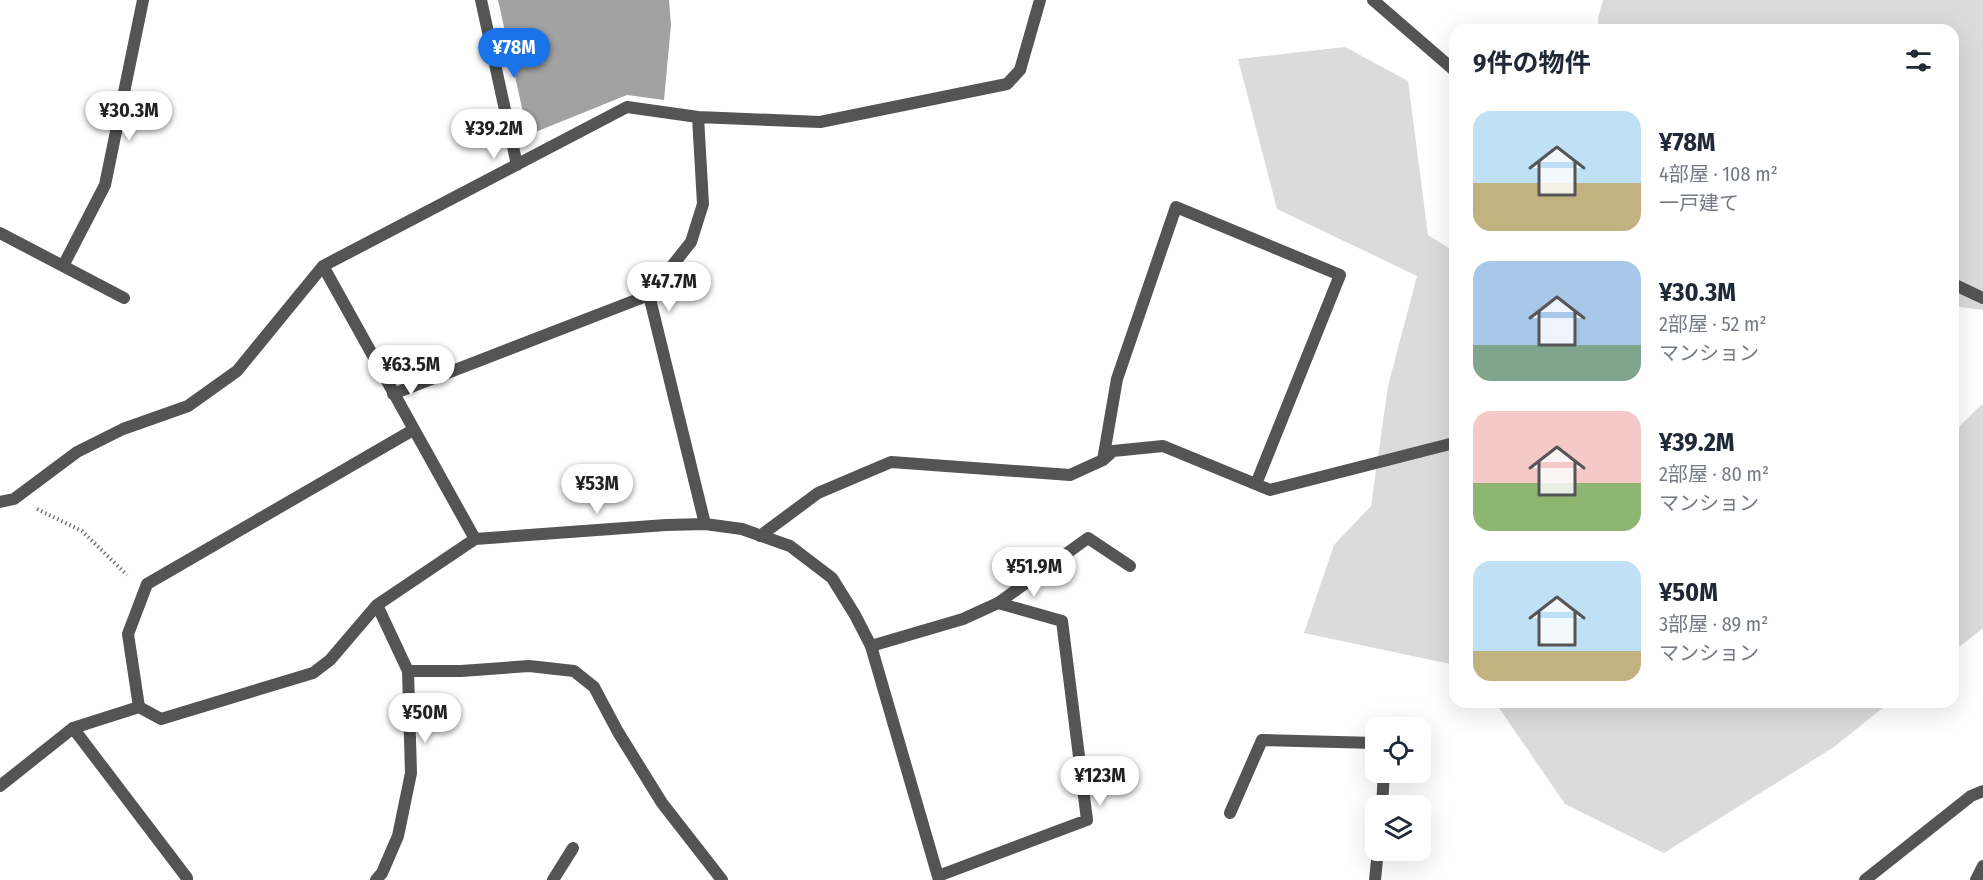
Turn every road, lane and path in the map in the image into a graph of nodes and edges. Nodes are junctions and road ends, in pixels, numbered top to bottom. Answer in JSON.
{"nodes":[{"id":1,"x":143,"y":0,"type":"edge"},
{"id":2,"x":481,"y":0,"type":"edge"},
{"id":3,"x":1040,"y":0,"type":"edge"},
{"id":4,"x":1373,"y":0,"type":"edge"},
{"id":5,"x":1449,"y":66,"type":"edge"},
{"id":6,"x":698,"y":117,"type":"junction"},
{"id":7,"x":517,"y":165,"type":"junction"},
{"id":8,"x":0,"y":233,"type":"edge"},
{"id":9,"x":63,"y":266,"type":"junction"},
{"id":10,"x":322,"y":266,"type":"junction"},
{"id":11,"x":1959,"y":287,"type":"edge"},
{"id":12,"x":649,"y":295,"type":"junction"},
{"id":13,"x":124,"y":298,"type":"dead end"},
{"id":14,"x":1983,"y":298,"type":"edge"},
{"id":15,"x":393,"y":394,"type":"junction"},
{"id":16,"x":413,"y":430,"type":"junction"},
{"id":17,"x":1449,"y":444,"type":"edge"},
{"id":18,"x":1102,"y":460,"type":"junction"},
{"id":19,"x":1256,"y":484,"type":"junction"},
{"id":20,"x":14,"y":499,"type":"junction"},
{"id":21,"x":0,"y":502,"type":"edge"},
{"id":22,"x":705,"y":524,"type":"junction"},
{"id":23,"x":760,"y":536,"type":"junction"},
{"id":24,"x":475,"y":539,"type":"junction"},
{"id":25,"x":1130,"y":566,"type":"dead end"},
{"id":26,"x":145,"y":592,"type":"junction"},
{"id":27,"x":998,"y":603,"type":"junction"},
{"id":28,"x":377,"y":605,"type":"junction"},
{"id":29,"x":871,"y":646,"type":"junction"},
{"id":30,"x":408,"y":671,"type":"junction"},
{"id":31,"x":139,"y":708,"type":"junction"},
{"id":32,"x":73,"y":728,"type":"junction"},
{"id":33,"x":1365,"y":743,"type":"edge"},
{"id":34,"x":0,"y":786,"type":"edge"},
{"id":35,"x":1983,"y":791,"type":"edge"},
{"id":36,"x":1230,"y":813,"type":"dead end"},
{"id":37,"x":573,"y":848,"type":"dead end"},
{"id":38,"x":1377,"y":861,"type":"edge"},
{"id":39,"x":1983,"y":866,"type":"edge"},
{"id":40,"x":938,"y":878,"type":"edge"},
{"id":41,"x":187,"y":880,"type":"edge"},
{"id":42,"x":376,"y":880,"type":"edge"},
{"id":43,"x":552,"y":880,"type":"edge"},
{"id":44,"x":722,"y":880,"type":"edge"},
{"id":45,"x":1376,"y":880,"type":"edge"},
{"id":46,"x":1865,"y":880,"type":"edge"},
{"id":47,"x":1976,"y":880,"type":"edge"}],
"edges":[{"from":1,"to":9,"type":"street"},
{"from":2,"to":7,"type":"street"},
{"from":3,"to":6,"type":"street"},
{"from":4,"to":5,"type":"street"},
{"from":6,"to":7,"type":"street"},
{"from":6,"to":12,"type":"street"},
{"from":7,"to":10,"type":"street"},
{"from":8,"to":9,"type":"street"},
{"from":9,"to":13,"type":"street"},
{"from":10,"to":15,"type":"street"},
{"from":10,"to":20,"type":"street"},
{"from":11,"to":14,"type":"street"},
{"from":12,"to":15,"type":"street"},
{"from":12,"to":22,"type":"street"},
{"from":15,"to":16,"type":"street"},
{"from":16,"to":24,"type":"street"},
{"from":16,"to":26,"type":"street"},
{"from":17,"to":19,"type":"street"},
{"from":18,"to":19,"type":"street"},
{"from":18,"to":19,"type":"street"},
{"from":18,"to":23,"type":"street"},
{"from":20,"to":21,"type":"street"},
{"from":20,"to":26,"type":"path"},
{"from":22,"to":23,"type":"street"},
{"from":22,"to":24,"type":"street"},
{"from":23,"to":29,"type":"street"},
{"from":24,"to":28,"type":"street"},
{"from":25,"to":27,"type":"street"},
{"from":26,"to":31,"type":"street"},
{"from":27,"to":29,"type":"street"},
{"from":27,"to":40,"type":"street"},
{"from":28,"to":30,"type":"street"},
{"from":28,"to":31,"type":"street"},
{"from":29,"to":40,"type":"street"},
{"from":30,"to":42,"type":"street"},
{"from":30,"to":44,"type":"street"},
{"from":31,"to":32,"type":"street"},
{"from":32,"to":34,"type":"street"},
{"from":32,"to":41,"type":"street"},
{"from":33,"to":36,"type":"street"},
{"from":35,"to":46,"type":"street"},
{"from":37,"to":43,"type":"street"},
{"from":38,"to":45,"type":"street"},
{"from":39,"to":47,"type":"street"}]}
